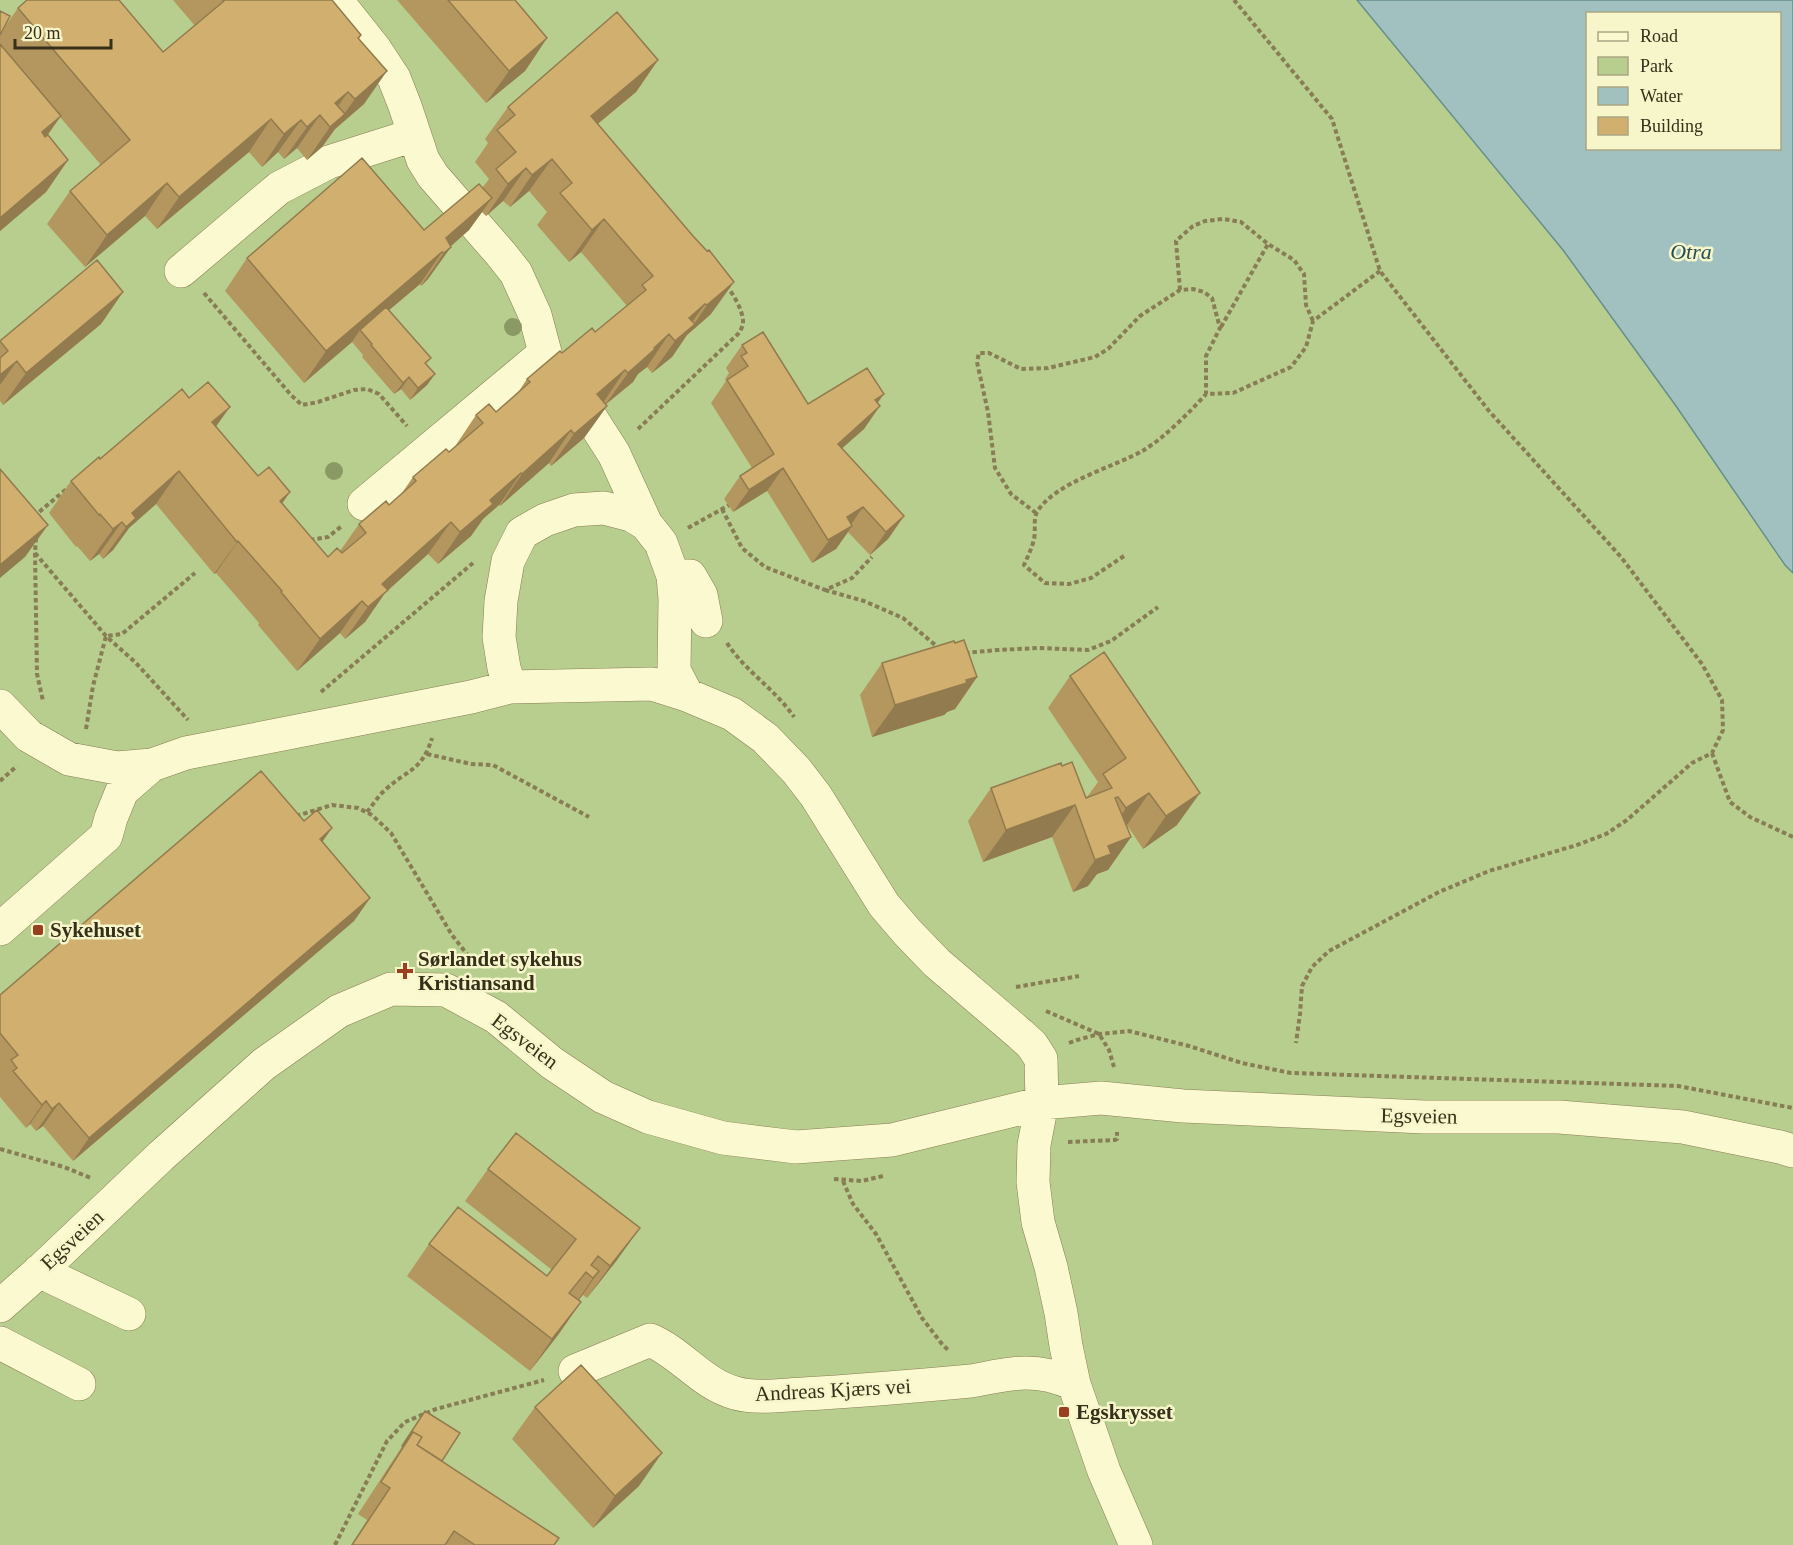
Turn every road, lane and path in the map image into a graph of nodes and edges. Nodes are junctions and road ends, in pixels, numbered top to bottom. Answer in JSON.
{"nodes":[{"id":1,"x":336,"y":0,"type":"edge"},
{"id":2,"x":1234,"y":0,"type":"edge"},
{"id":3,"x":414,"y":135,"type":"junction"},
{"id":4,"x":1268,"y":243,"type":"junction"},
{"id":5,"x":1380,"y":271,"type":"junction"},
{"id":6,"x":191,"y":280,"type":"joint"},
{"id":7,"x":724,"y":284,"type":"edge"},
{"id":8,"x":1180,"y":290,"type":"junction"},
{"id":9,"x":1313,"y":321,"type":"junction"},
{"id":10,"x":1220,"y":328,"type":"junction"},
{"id":11,"x":1206,"y":394,"type":"junction"},
{"id":12,"x":591,"y":418,"type":"edge"},
{"id":13,"x":642,"y":438,"type":"dead end"},
{"id":14,"x":428,"y":450,"type":"junction"},
{"id":15,"x":74,"y":482,"type":"edge"},
{"id":16,"x":732,"y":503,"type":"dead end"},
{"id":17,"x":364,"y":504,"type":"joint"},
{"id":18,"x":722,"y":508,"type":"junction"},
{"id":19,"x":1036,"y":513,"type":"junction"},
{"id":20,"x":38,"y":522,"type":"edge"},
{"id":21,"x":682,"y":522,"type":"dead end"},
{"id":22,"x":646,"y":524,"type":"junction"},
{"id":23,"x":37,"y":532,"type":"edge"},
{"id":24,"x":305,"y":541,"type":"edge"},
{"id":25,"x":28,"y":544,"type":"edge"},
{"id":26,"x":35,"y":552,"type":"junction"},
{"id":27,"x":1124,"y":556,"type":"dead end"},
{"id":28,"x":872,"y":557,"type":"dead end"},
{"id":29,"x":476,"y":560,"type":"edge"},
{"id":30,"x":195,"y":573,"type":"dead end"},
{"id":31,"x":673,"y":576,"type":"junction"},
{"id":32,"x":825,"y":590,"type":"junction"},
{"id":33,"x":1158,"y":607,"type":"dead end"},
{"id":34,"x":706,"y":621,"type":"dead end"},
{"id":35,"x":106,"y":636,"type":"junction"},
{"id":36,"x":950,"y":651,"type":"edge"},
{"id":37,"x":960,"y":654,"type":"edge"},
{"id":38,"x":510,"y":687,"type":"junction"},
{"id":39,"x":317,"y":695,"type":"dead end"},
{"id":40,"x":687,"y":695,"type":"junction"},
{"id":41,"x":0,"y":706,"type":"edge"},
{"id":42,"x":190,"y":723,"type":"dead end"},
{"id":43,"x":86,"y":730,"type":"dead end"},
{"id":44,"x":433,"y":733,"type":"dead end"},
{"id":45,"x":40,"y":742,"type":"junction"},
{"id":46,"x":1712,"y":753,"type":"junction"},
{"id":47,"x":427,"y":754,"type":"junction"},
{"id":48,"x":152,"y":765,"type":"junction"},
{"id":49,"x":0,"y":781,"type":"edge"},
{"id":50,"x":367,"y":812,"type":"junction"},
{"id":51,"x":589,"y":817,"type":"dead end"},
{"id":52,"x":288,"y":819,"type":"edge"},
{"id":53,"x":1793,"y":837,"type":"edge"},
{"id":54,"x":0,"y":929,"type":"edge"},
{"id":55,"x":1079,"y":976,"type":"dead end"},
{"id":56,"x":1012,"y":987,"type":"dead end"},
{"id":57,"x":480,"y":1008,"type":"junction"},
{"id":58,"x":1099,"y":1034,"type":"junction"},
{"id":59,"x":1296,"y":1043,"type":"dead end"},
{"id":60,"x":1041,"y":1059,"type":"junction"},
{"id":61,"x":1115,"y":1071,"type":"dead end"},
{"id":62,"x":1042,"y":1103,"type":"junction"},
{"id":63,"x":1793,"y":1108,"type":"edge"},
{"id":64,"x":1117,"y":1126,"type":"dead end"},
{"id":65,"x":1062,"y":1142,"type":"dead end"},
{"id":66,"x":0,"y":1149,"type":"edge"},
{"id":67,"x":1793,"y":1151,"type":"edge"},
{"id":68,"x":93,"y":1179,"type":"dead end"},
{"id":69,"x":843,"y":1181,"type":"dead end"},
{"id":70,"x":39,"y":1271,"type":"junction"},
{"id":71,"x":0,"y":1306,"type":"edge"},
{"id":72,"x":129,"y":1314,"type":"dead end"},
{"id":73,"x":0,"y":1343,"type":"edge"},
{"id":74,"x":575,"y":1371,"type":"joint"},
{"id":75,"x":982,"y":1380,"type":"junction"},
{"id":76,"x":79,"y":1384,"type":"dead end"},
{"id":77,"x":1074,"y":1384,"type":"junction"},
{"id":78,"x":335,"y":1545,"type":"edge"},
{"id":79,"x":1136,"y":1545,"type":"edge"}],
"edges":[{"from":1,"to":3,"type":"street"},
{"from":2,"to":5,"type":"path"},
{"from":3,"to":6,"type":"street"},
{"from":3,"to":14,"type":"street"},
{"from":4,"to":8,"type":"path"},
{"from":4,"to":9,"type":"path"},
{"from":4,"to":10,"type":"path"},
{"from":5,"to":9,"type":"path"},
{"from":5,"to":46,"type":"path"},
{"from":6,"to":14,"type":"path"},
{"from":7,"to":13,"type":"path"},
{"from":8,"to":10,"type":"path"},
{"from":8,"to":19,"type":"path"},
{"from":9,"to":11,"type":"path"},
{"from":10,"to":11,"type":"path"},
{"from":11,"to":19,"type":"path"},
{"from":12,"to":22,"type":"street"},
{"from":14,"to":17,"type":"street"},
{"from":15,"to":20,"type":"path"},
{"from":16,"to":18,"type":"path"},
{"from":17,"to":24,"type":"path"},
{"from":18,"to":21,"type":"path"},
{"from":18,"to":32,"type":"path"},
{"from":19,"to":27,"type":"path"},
{"from":22,"to":31,"type":"street"},
{"from":22,"to":38,"type":"street"},
{"from":23,"to":26,"type":"path"},
{"from":25,"to":26,"type":"path"},
{"from":26,"to":35,"type":"path"},
{"from":26,"to":45,"type":"path"},
{"from":28,"to":32,"type":"path"},
{"from":29,"to":39,"type":"path"},
{"from":30,"to":35,"type":"path"},
{"from":31,"to":34,"type":"street"},
{"from":31,"to":40,"type":"street"},
{"from":32,"to":36,"type":"path"},
{"from":33,"to":37,"type":"path"},
{"from":35,"to":42,"type":"path"},
{"from":35,"to":43,"type":"path"},
{"from":38,"to":40,"type":"street"},
{"from":38,"to":48,"type":"street"},
{"from":40,"to":60,"type":"street"},
{"from":41,"to":45,"type":"street"},
{"from":44,"to":47,"type":"path"},
{"from":45,"to":48,"type":"street"},
{"from":45,"to":49,"type":"path"},
{"from":46,"to":53,"type":"path"},
{"from":46,"to":59,"type":"path"},
{"from":47,"to":50,"type":"path"},
{"from":47,"to":51,"type":"path"},
{"from":48,"to":54,"type":"street"},
{"from":50,"to":52,"type":"path"},
{"from":50,"to":57,"type":"path"},
{"from":55,"to":56,"type":"path"},
{"from":57,"to":62,"type":"street","name":"Egsveien"},
{"from":57,"to":70,"type":"street","name":"Egsveien"},
{"from":58,"to":60,"type":"path"},
{"from":58,"to":61,"type":"path"},
{"from":58,"to":63,"type":"path"},
{"from":60,"to":62,"type":"street"},
{"from":62,"to":67,"type":"street","name":"Egsveien"},
{"from":62,"to":77,"type":"street"},
{"from":64,"to":65,"type":"path"},
{"from":66,"to":68,"type":"path"},
{"from":69,"to":75,"type":"path"},
{"from":70,"to":71,"type":"street","name":"Egsveien"},
{"from":70,"to":72,"type":"street"},
{"from":73,"to":76,"type":"street"},
{"from":74,"to":75,"type":"street","name":"Andreas Kjærs vei"},
{"from":74,"to":78,"type":"path"},
{"from":75,"to":77,"type":"street","name":"Andreas Kjærs vei"},
{"from":77,"to":79,"type":"street"}]}
